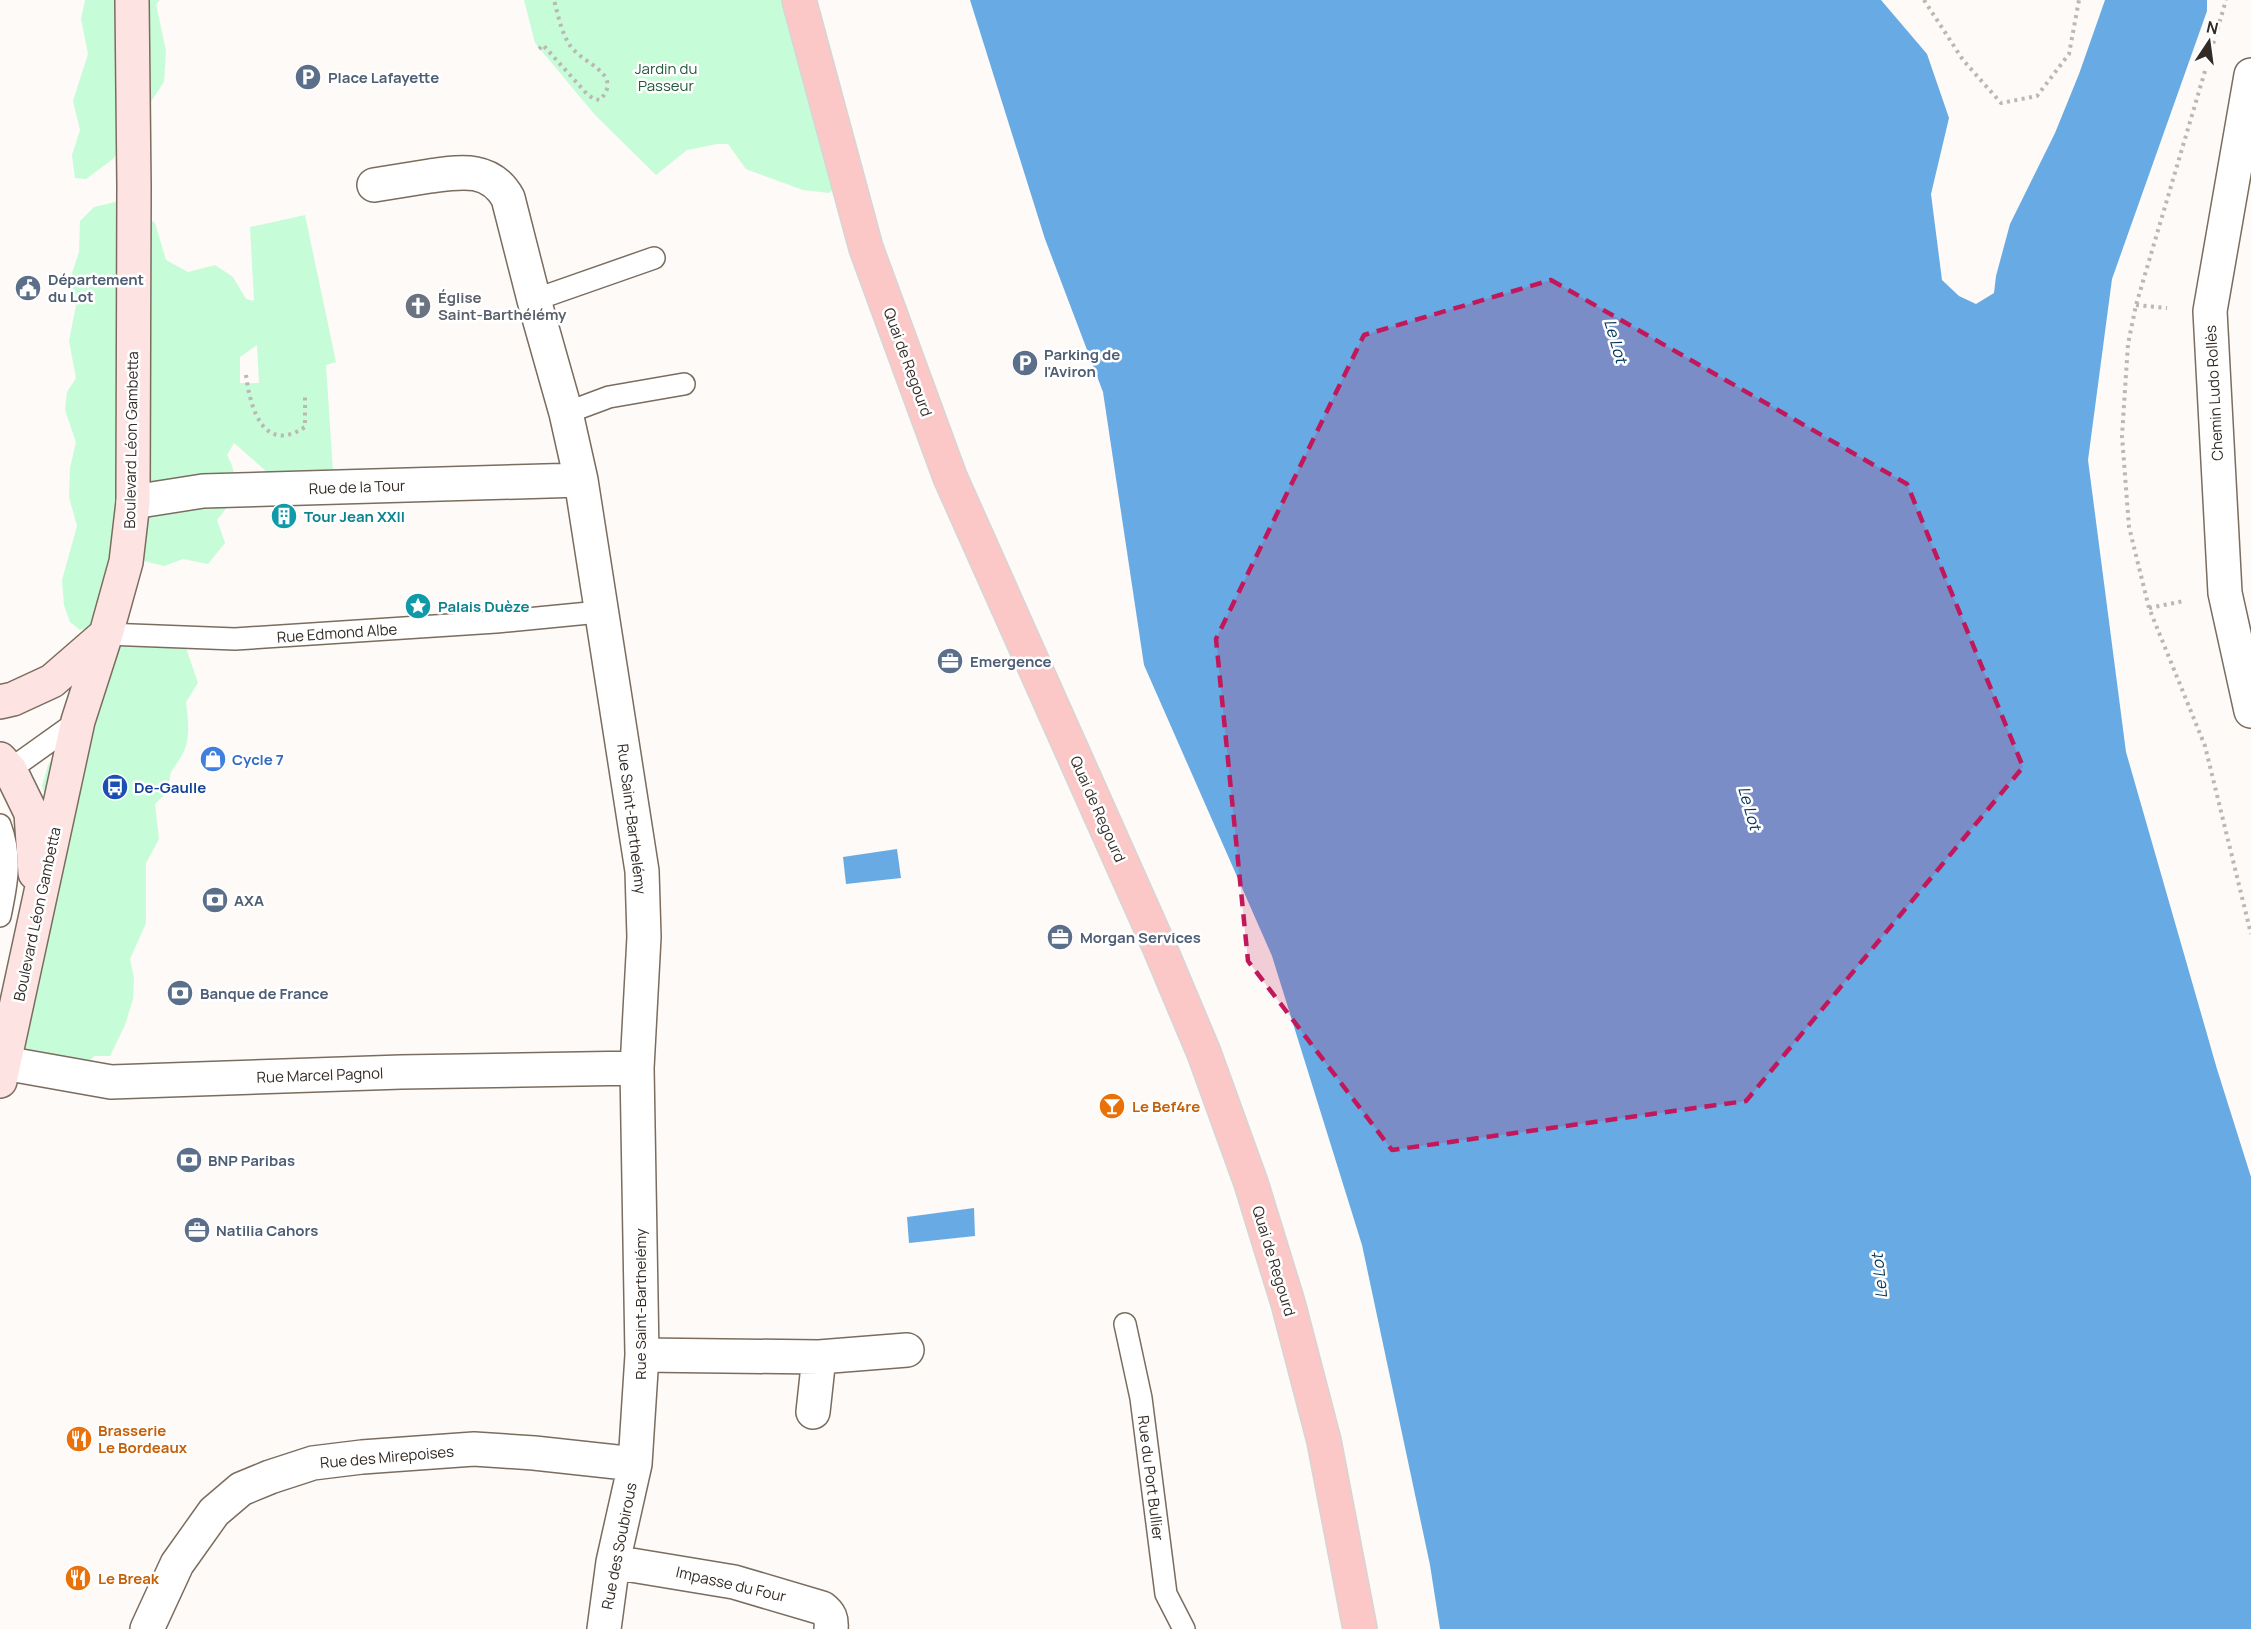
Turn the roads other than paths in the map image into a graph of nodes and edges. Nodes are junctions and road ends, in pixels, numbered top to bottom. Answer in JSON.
{"nodes":[{"id":1,"x":132,"y":0,"type":"edge"},
{"id":2,"x":799,"y":0,"type":"edge"},
{"id":3,"x":2251,"y":75,"type":"edge"},
{"id":4,"x":374,"y":185,"type":"dead end"},
{"id":5,"x":654,"y":258,"type":"dead end"},
{"id":6,"x":534,"y":300,"type":"junction"},
{"id":7,"x":684,"y":384,"type":"dead end"},
{"id":8,"x":566,"y":413,"type":"junction"},
{"id":9,"x":581,"y":480,"type":"junction"},
{"id":10,"x":133,"y":502,"type":"junction"},
{"id":11,"x":603,"y":616,"type":"junction"},
{"id":12,"x":106,"y":634,"type":"junction"},
{"id":13,"x":0,"y":702,"type":"edge"},
{"id":14,"x":2251,"y":711,"type":"edge"},
{"id":15,"x":78,"y":720,"type":"junction"},
{"id":16,"x":3,"y":769,"type":"edge"},
{"id":17,"x":0,"y":825,"type":"edge"},
{"id":18,"x":37,"y":914,"type":"junction"},
{"id":19,"x":0,"y":916,"type":"edge"},
{"id":20,"x":637,"y":1068,"type":"junction"},
{"id":21,"x":2,"y":1072,"type":"edge"},
{"id":22,"x":1125,"y":1324,"type":"dead end"},
{"id":23,"x":907,"y":1350,"type":"dead end"},
{"id":24,"x":642,"y":1354,"type":"junction"},
{"id":25,"x":819,"y":1357,"type":"junction"},
{"id":26,"x":813,"y":1412,"type":"dead end"},
{"id":27,"x":635,"y":1464,"type":"junction"},
{"id":28,"x":613,"y":1562,"type":"junction"},
{"id":29,"x":147,"y":1629,"type":"edge"},
{"id":30,"x":604,"y":1629,"type":"edge"},
{"id":31,"x":831,"y":1629,"type":"edge"},
{"id":32,"x":1184,"y":1629,"type":"edge"},
{"id":33,"x":1360,"y":1629,"type":"edge"}],
"edges":[{"from":1,"to":10,"type":"main road","name":"Boulevard Léon Gambetta"},
{"from":2,"to":33,"type":"main road","name":"Quai de Regourd"},
{"from":3,"to":14,"type":"street","name":"Chemin Ludo Rollès"},
{"from":4,"to":6,"type":"street","name":"Rue Saint-Barthelémy"},
{"from":5,"to":6,"type":"lane"},
{"from":6,"to":8,"type":"street","name":"Rue Saint-Barthelémy"},
{"from":7,"to":8,"type":"lane"},
{"from":8,"to":9,"type":"street","name":"Rue Saint-Barthelémy"},
{"from":9,"to":10,"type":"street","name":"Rue de la Tour"},
{"from":9,"to":11,"type":"street","name":"Rue Saint-Barthelémy"},
{"from":10,"to":12,"type":"main road","name":"Boulevard Léon Gambetta"},
{"from":11,"to":12,"type":"lane","name":"Rue Edmond Albe"},
{"from":11,"to":20,"type":"street","name":"Rue Saint-Barthelémy"},
{"from":12,"to":13,"type":"main road"},
{"from":12,"to":15,"type":"main road","name":"Boulevard Léon Gambetta"},
{"from":15,"to":16,"type":"lane"},
{"from":15,"to":18,"type":"main road","name":"Boulevard Léon Gambetta"},
{"from":16,"to":18,"type":"main road"},
{"from":17,"to":19,"type":"lane"},
{"from":18,"to":21,"type":"main road","name":"Boulevard Léon Gambetta"},
{"from":20,"to":21,"type":"street","name":"Rue Marcel Pagnol"},
{"from":20,"to":24,"type":"street","name":"Rue Saint-Barthelémy"},
{"from":22,"to":32,"type":"lane","name":"Rue du Port Bullier"},
{"from":23,"to":25,"type":"street"},
{"from":24,"to":25,"type":"street"},
{"from":24,"to":27,"type":"street","name":"Rue Saint-Barthelémy"},
{"from":25,"to":26,"type":"street"},
{"from":27,"to":28,"type":"street","name":"Rue des Soubirous"},
{"from":27,"to":29,"type":"street","name":"Rue des Mirepoises"},
{"from":28,"to":30,"type":"street","name":"Rue des Soubirous"},
{"from":28,"to":31,"type":"street","name":"Impasse du Four"}]}
